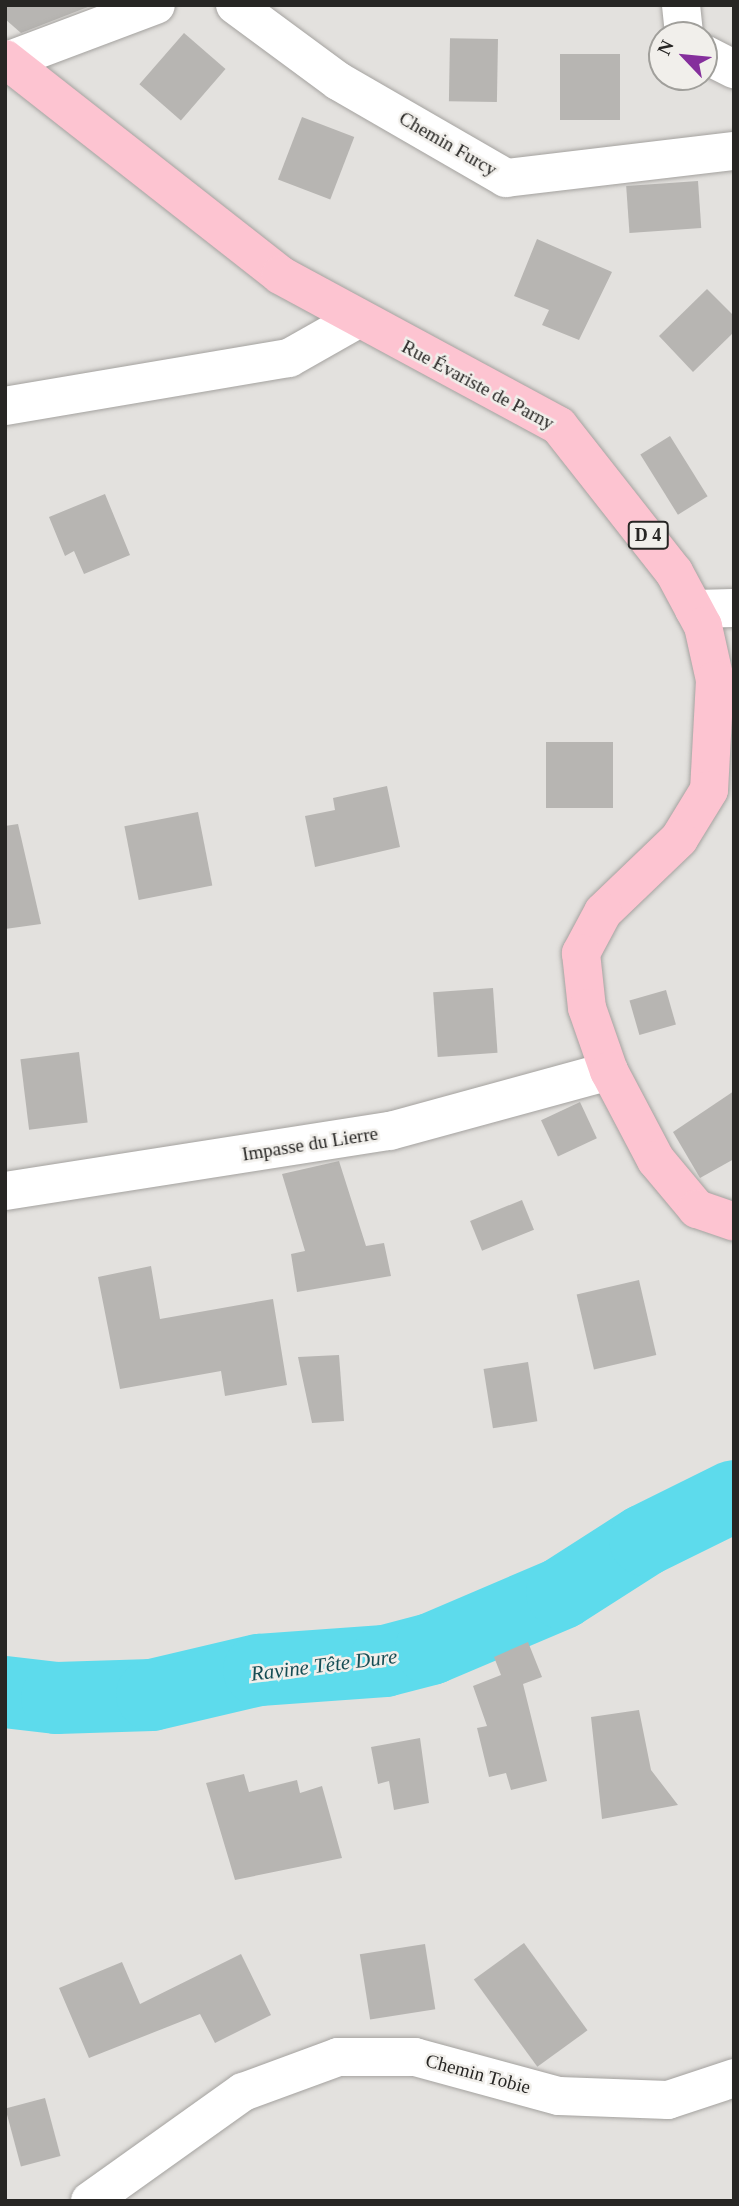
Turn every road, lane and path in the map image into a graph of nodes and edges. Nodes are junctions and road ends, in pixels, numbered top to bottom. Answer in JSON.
{"nodes":[{"id":1,"x":156,"y":5,"type":"edge"},
{"id":2,"x":235,"y":5,"type":"edge"},
{"id":3,"x":6,"y":60,"type":"edge"},
{"id":4,"x":718,"y":61,"type":"edge"},
{"id":5,"x":734,"y":69,"type":"edge"},
{"id":6,"x":734,"y":151,"type":"edge"},
{"id":7,"x":358,"y":319,"type":"junction"},
{"id":8,"x":5,"y":406,"type":"edge"},
{"id":9,"x":734,"y":608,"type":"edge"},
{"id":10,"x":694,"y":609,"type":"junction"},
{"id":11,"x":609,"y":1071,"type":"junction"},
{"id":12,"x":5,"y":1191,"type":"edge"},
{"id":13,"x":734,"y":1222,"type":"edge"},
{"id":14,"x":734,"y":2078,"type":"edge"},
{"id":15,"x":90,"y":2201,"type":"edge"}],
"edges":[{"from":1,"to":3,"type":"street"},
{"from":2,"to":6,"type":"street","name":"Chemin Furcy"},
{"from":3,"to":7,"type":"main road","name":"Rue Évariste de Parny","number":"D 4"},
{"from":4,"to":5,"type":"street"},
{"from":7,"to":8,"type":"street"},
{"from":7,"to":10,"type":"main road","name":"Rue Évariste de Parny","number":"D 4"},
{"from":9,"to":10,"type":"street"},
{"from":10,"to":11,"type":"main road","name":"Rue Évariste de Parny","number":"D 4"},
{"from":11,"to":12,"type":"street","name":"Impasse du Lierre"},
{"from":11,"to":13,"type":"main road","name":"Rue Évariste de Parny","number":"D 4"},
{"from":14,"to":15,"type":"street","name":"Chemin Tobie"}]}
